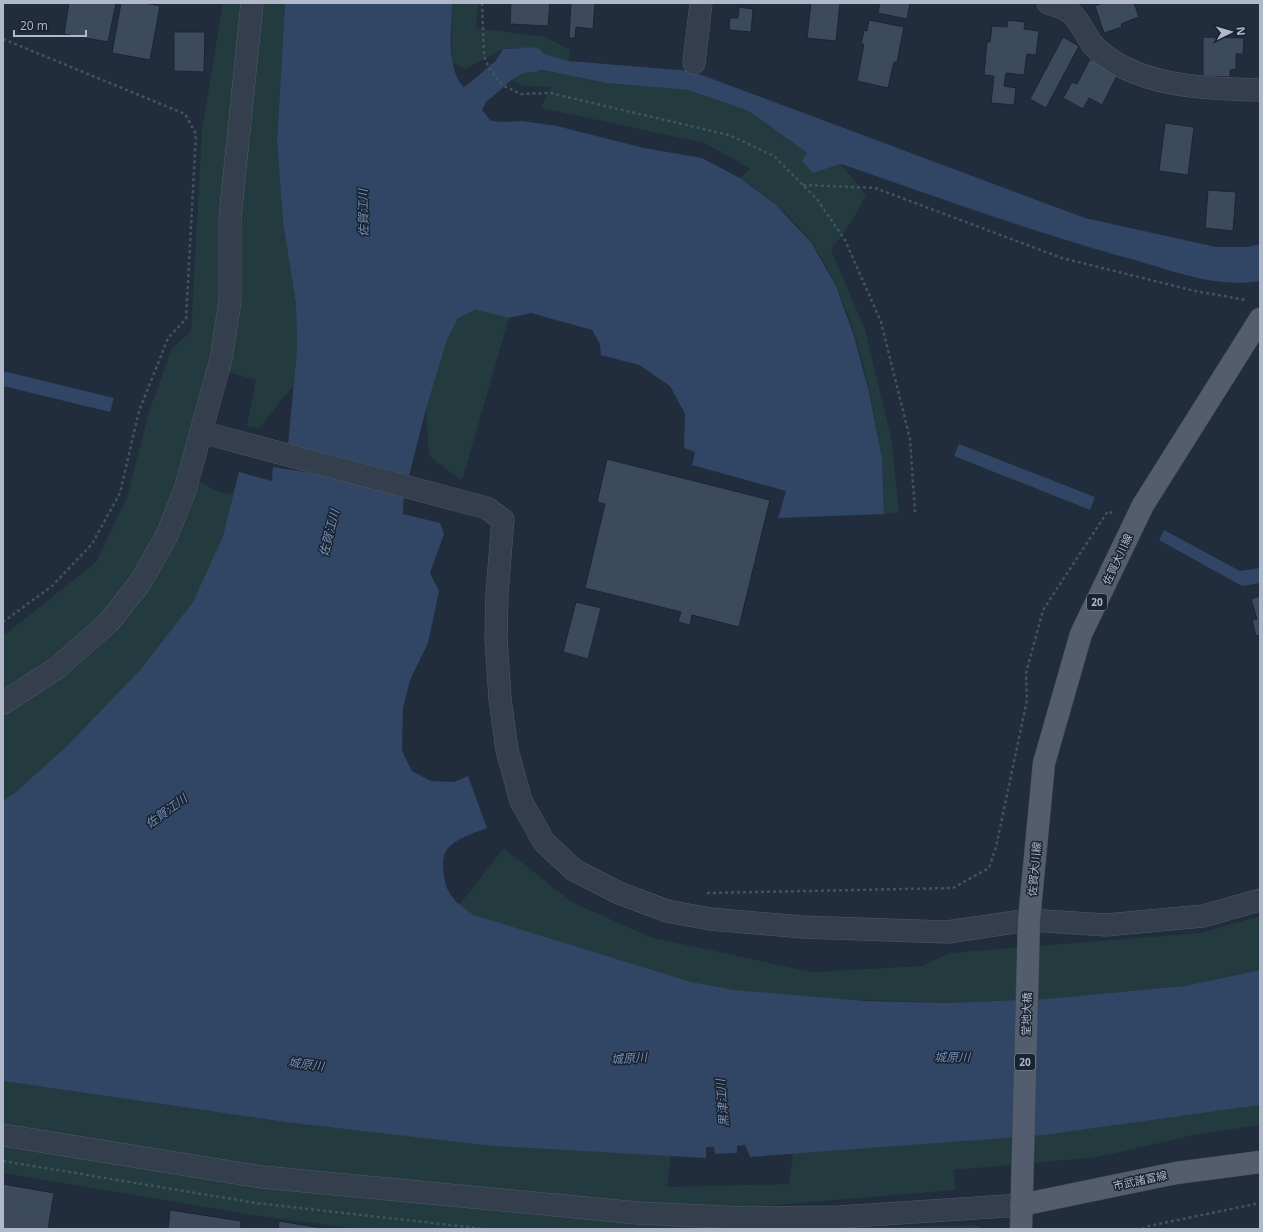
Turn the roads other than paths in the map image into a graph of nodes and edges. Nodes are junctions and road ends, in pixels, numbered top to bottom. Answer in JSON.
{"nodes":[{"id":1,"x":252,"y":3,"type":"edge"},
{"id":2,"x":701,"y":3,"type":"edge"},
{"id":3,"x":1048,"y":3,"type":"edge"},
{"id":4,"x":694,"y":63,"type":"dead end"},
{"id":5,"x":1260,"y":90,"type":"edge"},
{"id":6,"x":1255,"y":310,"type":"edge"},
{"id":7,"x":201,"y":432,"type":"junction"},
{"id":8,"x":3,"y":703,"type":"edge"},
{"id":9,"x":1260,"y":900,"type":"edge"},
{"id":10,"x":1029,"y":920,"type":"junction"},
{"id":11,"x":3,"y":1135,"type":"edge"},
{"id":12,"x":1260,"y":1162,"type":"edge"},
{"id":13,"x":1021,"y":1205,"type":"junction"},
{"id":14,"x":1021,"y":1229,"type":"edge"}],
"edges":[{"from":1,"to":7,"type":"street"},
{"from":2,"to":4,"type":"street"},
{"from":3,"to":5,"type":"street"},
{"from":6,"to":10,"type":"main road","name":"佐賀大川線","number":"20"},
{"from":7,"to":8,"type":"street"},
{"from":7,"to":10,"type":"street"},
{"from":9,"to":10,"type":"street"},
{"from":10,"to":13,"type":"main road","name":"堂地大橋","number":"20"},
{"from":11,"to":13,"type":"street"},
{"from":12,"to":13,"type":"main road","name":"市武諸富線"},
{"from":13,"to":14,"type":"main road","number":"20"}]}
